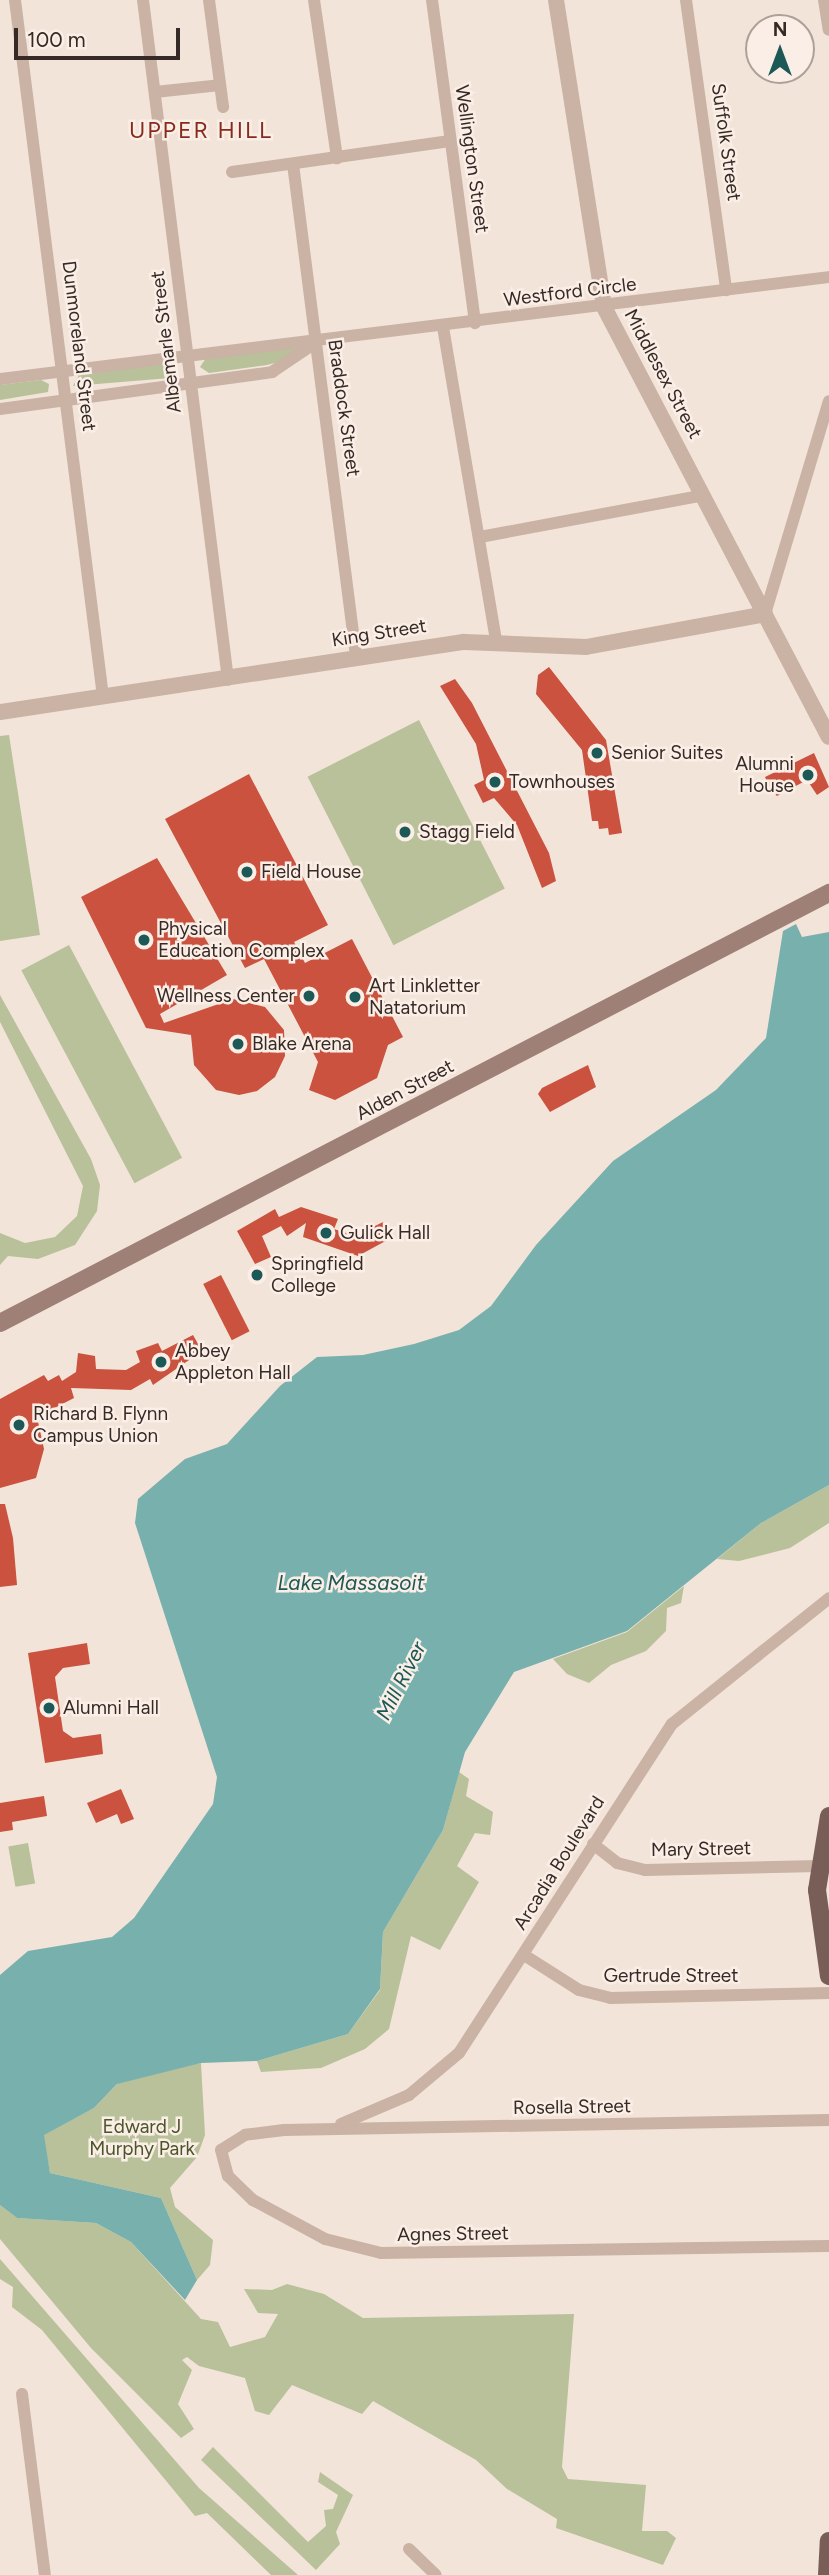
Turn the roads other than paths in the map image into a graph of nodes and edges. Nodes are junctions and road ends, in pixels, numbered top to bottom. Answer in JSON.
{"nodes":[{"id":1,"x":15,"y":0,"type":"edge"},
{"id":2,"x":143,"y":0,"type":"edge"},
{"id":3,"x":209,"y":0,"type":"edge"},
{"id":4,"x":314,"y":0,"type":"edge"},
{"id":5,"x":432,"y":0,"type":"edge"},
{"id":6,"x":556,"y":0,"type":"edge"},
{"id":7,"x":686,"y":0,"type":"edge"},
{"id":8,"x":824,"y":0,"type":"edge"},
{"id":9,"x":829,"y":30,"type":"edge"},
{"id":10,"x":220,"y":85,"type":"junction"},
{"id":11,"x":155,"y":92,"type":"junction"},
{"id":12,"x":223,"y":107,"type":"dead end"},
{"id":13,"x":450,"y":141,"type":"junction"},
{"id":14,"x":337,"y":158,"type":"junction"},
{"id":15,"x":293,"y":164,"type":"junction"},
{"id":16,"x":232,"y":172,"type":"dead end"},
{"id":17,"x":829,"y":277,"type":"edge"},
{"id":18,"x":726,"y":290,"type":"junction"},
{"id":19,"x":604,"y":307,"type":"junction"},
{"id":20,"x":475,"y":323,"type":"junction"},
{"id":21,"x":443,"y":327,"type":"junction"},
{"id":22,"x":315,"y":343,"type":"junction"},
{"id":23,"x":188,"y":358,"type":"junction"},
{"id":24,"x":63,"y":372,"type":"junction"},
{"id":25,"x":0,"y":379,"type":"edge"},
{"id":26,"x":191,"y":386,"type":"junction"},
{"id":27,"x":67,"y":401,"type":"junction"},
{"id":28,"x":829,"y":401,"type":"edge"},
{"id":29,"x":0,"y":409,"type":"edge"},
{"id":30,"x":704,"y":495,"type":"junction"},
{"id":31,"x":480,"y":537,"type":"junction"},
{"id":32,"x":765,"y":614,"type":"junction"},
{"id":33,"x":496,"y":639,"type":"junction"},
{"id":34,"x":356,"y":657,"type":"junction"},
{"id":35,"x":228,"y":680,"type":"junction"},
{"id":36,"x":103,"y":697,"type":"junction"},
{"id":37,"x":0,"y":712,"type":"edge"},
{"id":38,"x":829,"y":737,"type":"edge"},
{"id":39,"x":829,"y":893,"type":"edge"},
{"id":40,"x":0,"y":1323,"type":"edge"},
{"id":41,"x":829,"y":1598,"type":"edge"},
{"id":42,"x":829,"y":1816,"type":"edge"},
{"id":43,"x":593,"y":1844,"type":"junction"},
{"id":44,"x":818,"y":1866,"type":"junction"},
{"id":45,"x":524,"y":1955,"type":"junction"},
{"id":46,"x":829,"y":1976,"type":"edge"},
{"id":47,"x":829,"y":1993,"type":"edge"},
{"id":48,"x":829,"y":2120,"type":"edge"},
{"id":49,"x":317,"y":2129,"type":"junction"},
{"id":50,"x":829,"y":2246,"type":"edge"},
{"id":51,"x":22,"y":2394,"type":"dead end"},
{"id":52,"x":829,"y":2541,"type":"edge"},
{"id":53,"x":409,"y":2549,"type":"dead end"},
{"id":54,"x":45,"y":2575,"type":"edge"},
{"id":55,"x":436,"y":2575,"type":"edge"},
{"id":56,"x":827,"y":2575,"type":"edge"}],
"edges":[{"from":1,"to":24,"type":"street","name":"Dunmoreland Street"},
{"from":2,"to":11,"type":"street","name":"Albemarle Street"},
{"from":3,"to":10,"type":"street"},
{"from":4,"to":14,"type":"street"},
{"from":5,"to":13,"type":"street","name":"Wellington Street"},
{"from":6,"to":19,"type":"street","name":"Middlesex Street"},
{"from":7,"to":18,"type":"street","name":"Suffolk Street"},
{"from":8,"to":9,"type":"street"},
{"from":10,"to":11,"type":"street"},
{"from":10,"to":12,"type":"street"},
{"from":11,"to":23,"type":"street","name":"Albemarle Street"},
{"from":13,"to":14,"type":"street"},
{"from":13,"to":20,"type":"street","name":"Wellington Street"},
{"from":14,"to":15,"type":"street"},
{"from":15,"to":16,"type":"street"},
{"from":15,"to":22,"type":"street","name":"Braddock Street"},
{"from":17,"to":18,"type":"street","name":"Westford Circle"},
{"from":18,"to":19,"type":"street","name":"Westford Circle"},
{"from":19,"to":20,"type":"street","name":"Westford Circle"},
{"from":19,"to":30,"type":"street","name":"Middlesex Street"},
{"from":20,"to":21,"type":"street","name":"Westford Circle"},
{"from":21,"to":22,"type":"street","name":"Westford Circle"},
{"from":21,"to":31,"type":"street"},
{"from":22,"to":23,"type":"street","name":"Westford Circle"},
{"from":22,"to":26,"type":"street","name":"Westford Circle"},
{"from":22,"to":34,"type":"street","name":"Braddock Street"},
{"from":23,"to":24,"type":"street","name":"Westford Circle"},
{"from":23,"to":26,"type":"street","name":"Albemarle Street"},
{"from":24,"to":25,"type":"street","name":"Westford Circle"},
{"from":24,"to":27,"type":"street","name":"Dunmoreland Street"},
{"from":26,"to":27,"type":"street","name":"Westford Circle"},
{"from":26,"to":35,"type":"street","name":"Albemarle Street"},
{"from":27,"to":29,"type":"street","name":"Westford Circle"},
{"from":27,"to":36,"type":"street","name":"Dunmoreland Street"},
{"from":28,"to":32,"type":"street"},
{"from":30,"to":31,"type":"street"},
{"from":30,"to":32,"type":"street","name":"Middlesex Street"},
{"from":31,"to":33,"type":"street"},
{"from":32,"to":33,"type":"street","name":"King Street"},
{"from":32,"to":38,"type":"street","name":"Middlesex Street"},
{"from":33,"to":34,"type":"street","name":"King Street"},
{"from":34,"to":35,"type":"street","name":"King Street"},
{"from":35,"to":36,"type":"street","name":"King Street"},
{"from":36,"to":37,"type":"street","name":"King Street"},
{"from":39,"to":40,"type":"main road","name":"Alden Street"},
{"from":41,"to":43,"type":"street","name":"Arcadia Boulevard"},
{"from":42,"to":44,"type":"main road"},
{"from":43,"to":44,"type":"street","name":"Mary Street"},
{"from":43,"to":45,"type":"street","name":"Arcadia Boulevard"},
{"from":44,"to":46,"type":"main road"},
{"from":45,"to":47,"type":"street","name":"Gertrude Street"},
{"from":45,"to":49,"type":"street","name":"Arcadia Boulevard"},
{"from":48,"to":49,"type":"street","name":"Rosella Street"},
{"from":49,"to":50,"type":"street","name":"Agnes Street"},
{"from":51,"to":54,"type":"street"},
{"from":52,"to":56,"type":"main road"},
{"from":53,"to":55,"type":"street"}]}
